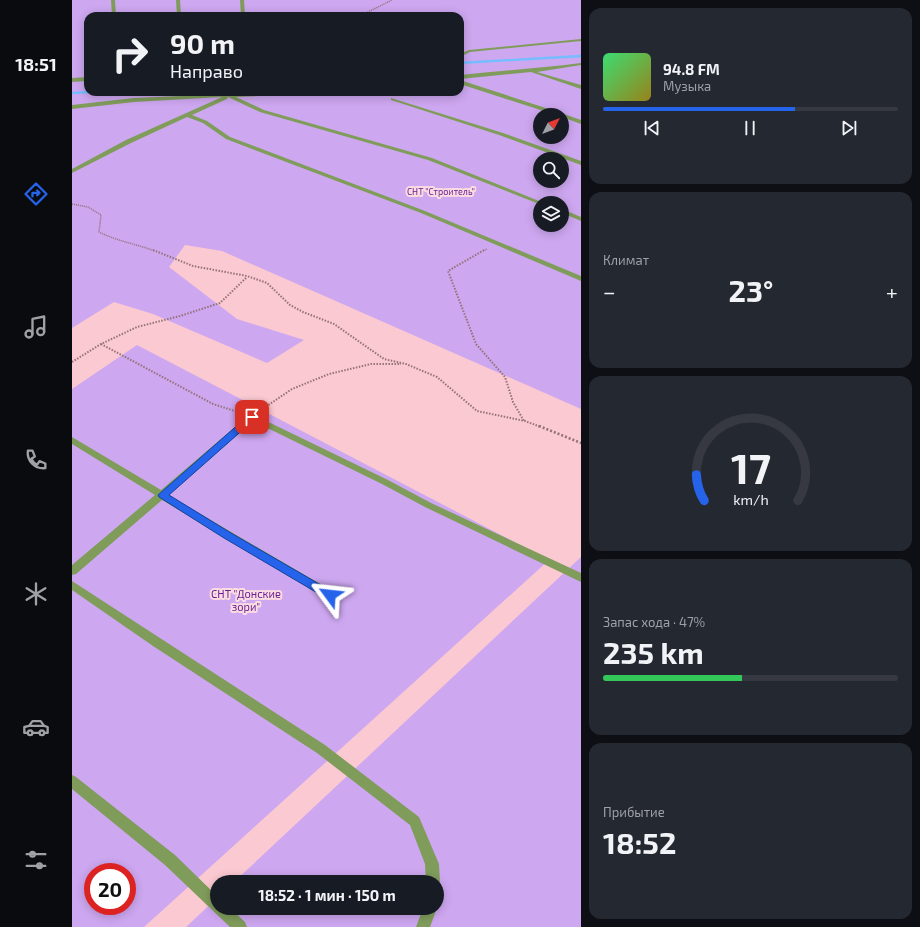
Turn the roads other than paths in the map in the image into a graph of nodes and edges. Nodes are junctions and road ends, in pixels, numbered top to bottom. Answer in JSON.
{"nodes":[{"id":1,"x":113,"y":0,"type":"edge"},
{"id":2,"x":178,"y":0,"type":"edge"},
{"id":3,"x":242,"y":0,"type":"edge"},
{"id":4,"x":114,"y":12,"type":"edge"},
{"id":5,"x":179,"y":12,"type":"edge"},
{"id":6,"x":243,"y":12,"type":"edge"},
{"id":7,"x":581,"y":40,"type":"edge"},
{"id":8,"x":464,"y":54,"type":"edge"},
{"id":9,"x":581,"y":64,"type":"edge"},
{"id":10,"x":529,"y":71,"type":"junction"},
{"id":11,"x":464,"y":77,"type":"edge"},
{"id":12,"x":84,"y":79,"type":"edge"},
{"id":13,"x":72,"y":80,"type":"edge"},
{"id":14,"x":464,"y":83,"type":"edge"},
{"id":15,"x":581,"y":87,"type":"edge"},
{"id":16,"x":230,"y":96,"type":"junction"},
{"id":17,"x":393,"y":99,"type":"dead end"},
{"id":18,"x":72,"y":107,"type":"edge"},
{"id":19,"x":540,"y":108,"type":"edge"},
{"id":20,"x":188,"y":115,"type":"junction"},
{"id":21,"x":569,"y":118,"type":"edge"},
{"id":22,"x":581,"y":122,"type":"edge"},
{"id":23,"x":581,"y":164,"type":"edge"},
{"id":24,"x":72,"y":171,"type":"edge"},
{"id":25,"x":533,"y":200,"type":"edge"},
{"id":26,"x":569,"y":214,"type":"edge"},
{"id":27,"x":581,"y":219,"type":"edge"},
{"id":28,"x":581,"y":278,"type":"edge"},
{"id":29,"x":72,"y":440,"type":"edge"},
{"id":30,"x":162,"y":495,"type":"junction"},
{"id":31,"x":72,"y":571,"type":"edge"},
{"id":32,"x":581,"y":578,"type":"edge"},
{"id":33,"x":72,"y":585,"type":"edge"},
{"id":34,"x":330,"y":595,"type":"dead end"},
{"id":35,"x":72,"y":781,"type":"edge"},
{"id":36,"x":433,"y":875,"type":"edge"},
{"id":37,"x":210,"y":898,"type":"edge"},
{"id":38,"x":227,"y":915,"type":"edge"},
{"id":39,"x":427,"y":915,"type":"edge"},
{"id":40,"x":240,"y":927,"type":"edge"},
{"id":41,"x":423,"y":927,"type":"edge"}],
"edges":[{"from":1,"to":4,"type":"lane"},
{"from":2,"to":5,"type":"lane"},
{"from":3,"to":6,"type":"lane"},
{"from":7,"to":8,"type":"lane"},
{"from":9,"to":10,"type":"lane"},
{"from":10,"to":11,"type":"lane"},
{"from":10,"to":15,"type":"lane"},
{"from":12,"to":13,"type":"lane"},
{"from":14,"to":19,"type":"lane"},
{"from":16,"to":18,"type":"lane"},
{"from":16,"to":20,"type":"lane"},
{"from":16,"to":25,"type":"lane"},
{"from":17,"to":23,"type":"lane"},
{"from":20,"to":24,"type":"lane"},
{"from":20,"to":28,"type":"lane"},
{"from":21,"to":22,"type":"lane"},
{"from":26,"to":27,"type":"lane"},
{"from":29,"to":30,"type":"lane"},
{"from":30,"to":31,"type":"lane"},
{"from":30,"to":32,"type":"lane"},
{"from":30,"to":34,"type":"lane"},
{"from":33,"to":36,"type":"lane"},
{"from":35,"to":37,"type":"lane"},
{"from":38,"to":40,"type":"lane"},
{"from":39,"to":41,"type":"lane"}]}
